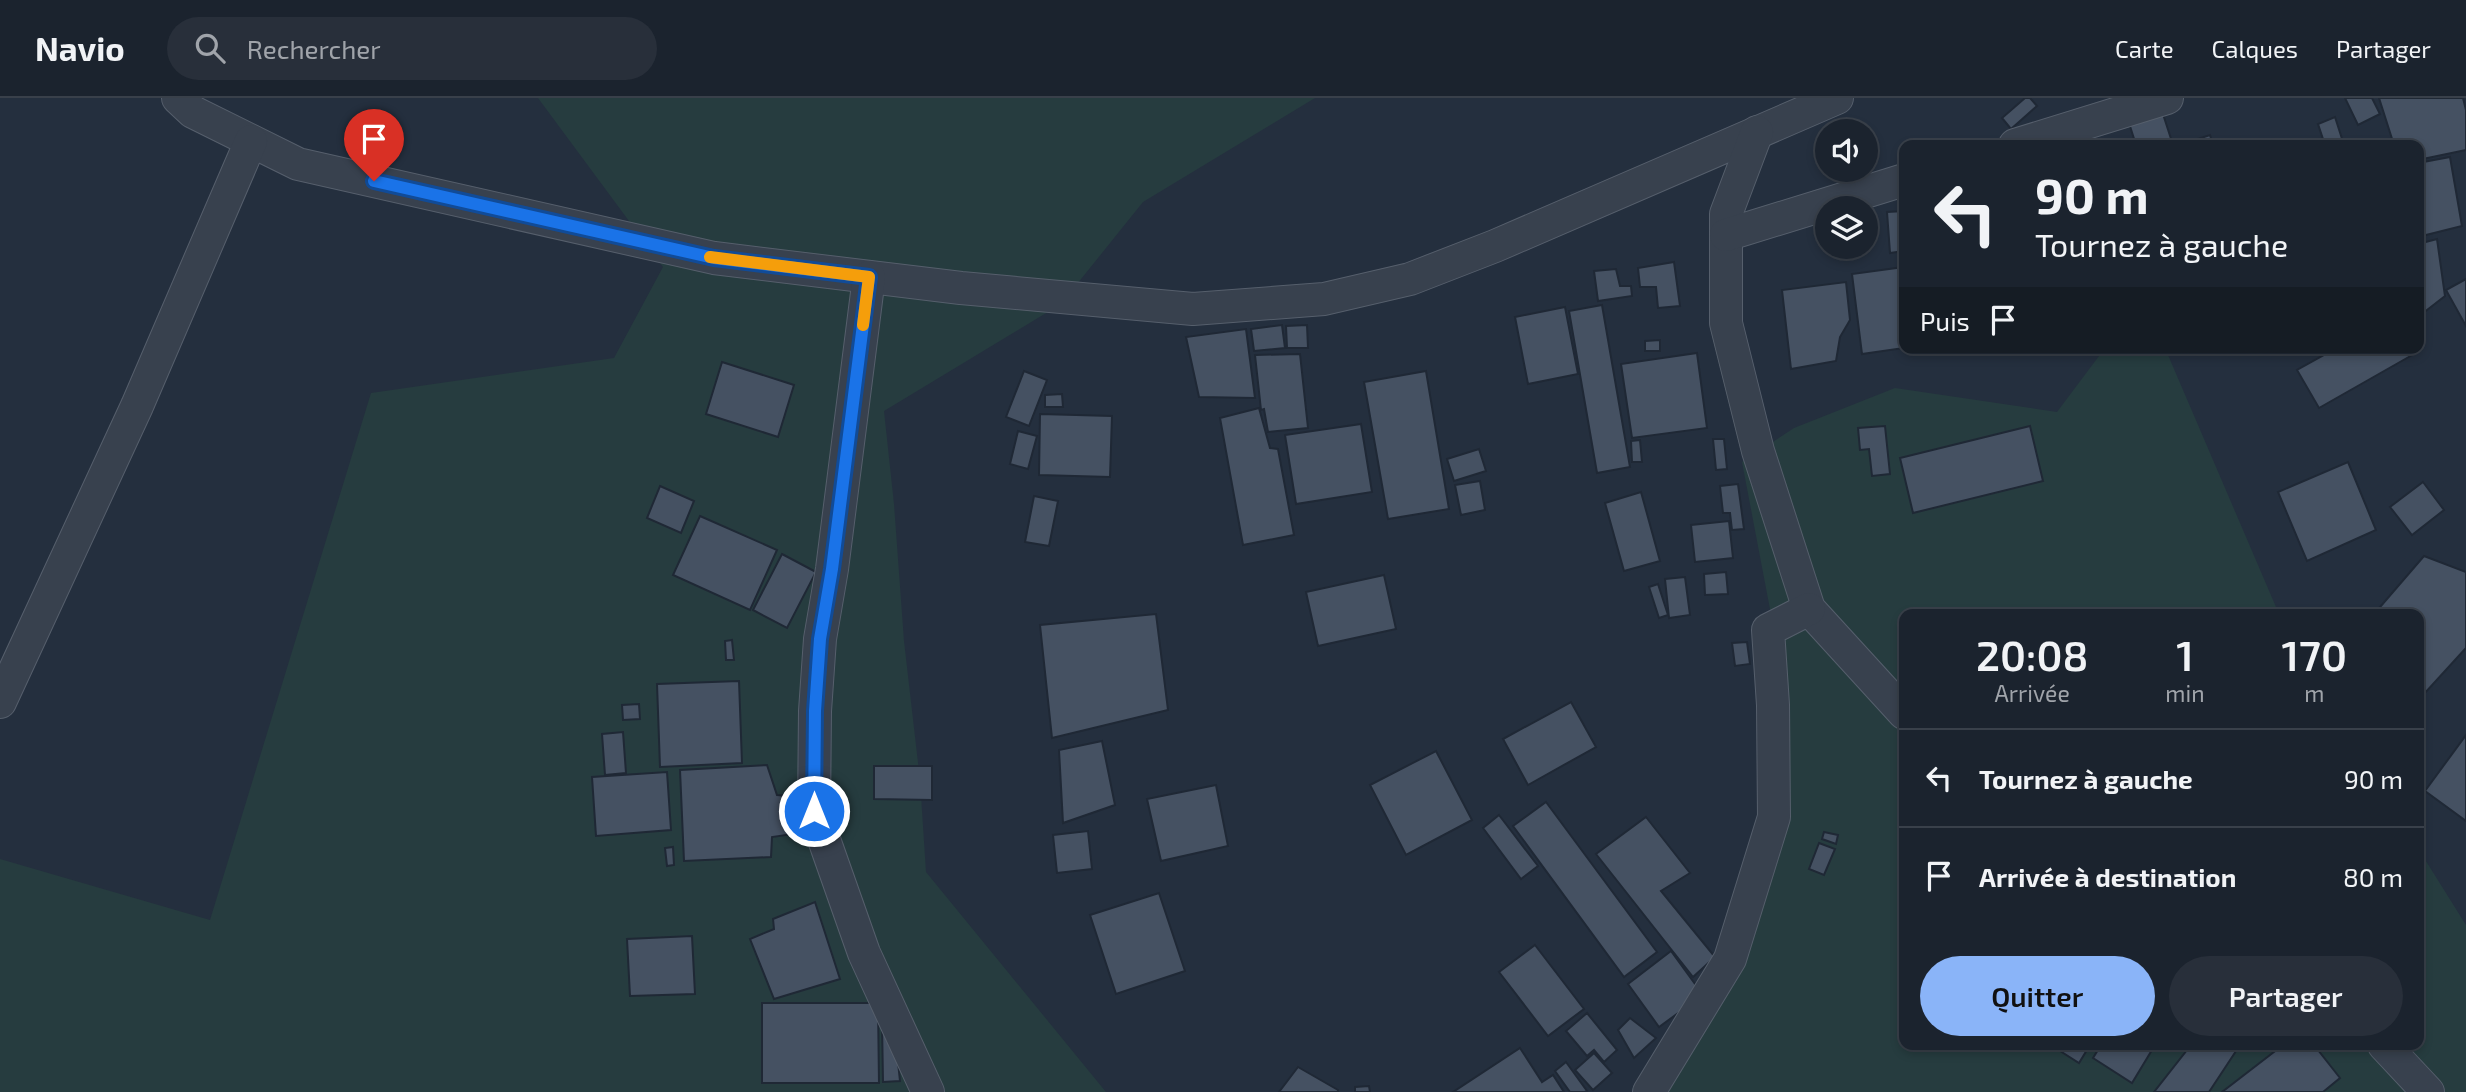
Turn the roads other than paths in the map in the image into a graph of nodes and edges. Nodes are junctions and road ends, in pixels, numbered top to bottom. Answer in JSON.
{"nodes":[{"id":1,"x":177,"y":98,"type":"edge"},
{"id":2,"x":1837,"y":98,"type":"edge"},
{"id":3,"x":2167,"y":98,"type":"edge"},
{"id":4,"x":1757,"y":132,"type":"junction"},
{"id":5,"x":2031,"y":140,"type":"edge"},
{"id":6,"x":251,"y":141,"type":"junction"},
{"id":7,"x":1899,"y":182,"type":"edge"},
{"id":8,"x":1726,"y":235,"type":"junction"},
{"id":9,"x":869,"y":277,"type":"junction"},
{"id":10,"x":1809,"y":609,"type":"junction"},
{"id":11,"x":0,"y":702,"type":"edge"},
{"id":12,"x":1899,"y":708,"type":"edge"},
{"id":13,"x":2389,"y":1050,"type":"edge"},
{"id":14,"x":928,"y":1092,"type":"edge"},
{"id":15,"x":1649,"y":1092,"type":"edge"},
{"id":16,"x":2428,"y":1092,"type":"edge"}],
"edges":[{"from":1,"to":6,"type":"street"},
{"from":2,"to":4,"type":"street"},
{"from":3,"to":5,"type":"street"},
{"from":4,"to":8,"type":"street"},
{"from":4,"to":9,"type":"street"},
{"from":6,"to":9,"type":"street"},
{"from":6,"to":11,"type":"street"},
{"from":7,"to":8,"type":"street"},
{"from":8,"to":10,"type":"street"},
{"from":9,"to":14,"type":"street"},
{"from":10,"to":12,"type":"street"},
{"from":10,"to":15,"type":"street"},
{"from":13,"to":16,"type":"street"}]}
